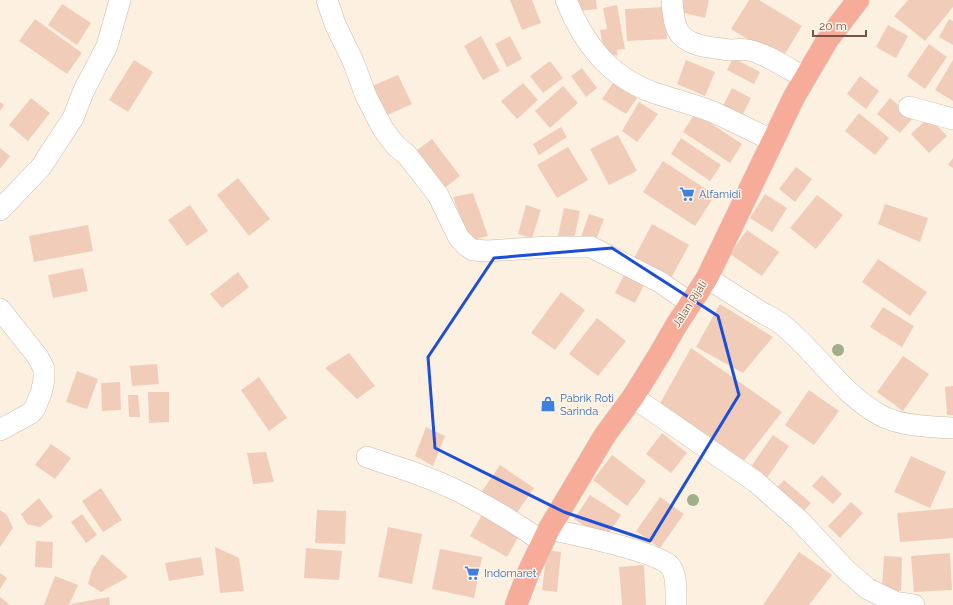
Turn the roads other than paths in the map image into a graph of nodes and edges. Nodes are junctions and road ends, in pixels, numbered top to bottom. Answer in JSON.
{"nodes":[{"id":1,"x":120,"y":0,"type":"edge"},
{"id":2,"x":327,"y":0,"type":"edge"},
{"id":3,"x":566,"y":0,"type":"edge"},
{"id":4,"x":672,"y":0,"type":"edge"},
{"id":5,"x":858,"y":0,"type":"edge"},
{"id":6,"x":805,"y":78,"type":"junction"},
{"id":7,"x":909,"y":107,"type":"dead end"},
{"id":8,"x":953,"y":119,"type":"edge"},
{"id":9,"x":773,"y":141,"type":"junction"},
{"id":10,"x":0,"y":210,"type":"edge"},
{"id":11,"x":707,"y":278,"type":"junction"},
{"id":12,"x":690,"y":303,"type":"junction"},
{"id":13,"x":0,"y":309,"type":"edge"},
{"id":14,"x":633,"y":397,"type":"junction"},
{"id":15,"x":953,"y":428,"type":"edge"},
{"id":16,"x":0,"y":430,"type":"edge"},
{"id":17,"x":367,"y":457,"type":"dead end"},
{"id":18,"x":546,"y":536,"type":"junction"},
{"id":19,"x":516,"y":605,"type":"edge"},
{"id":20,"x":676,"y":605,"type":"edge"},
{"id":21,"x":914,"y":605,"type":"edge"}],
"edges":[{"from":1,"to":10,"type":"street"},
{"from":2,"to":12,"type":"street"},
{"from":3,"to":9,"type":"street"},
{"from":4,"to":6,"type":"street"},
{"from":5,"to":6,"type":"highway","name":"Jalan Rijali"},
{"from":6,"to":9,"type":"highway","name":"Jalan Rijali"},
{"from":7,"to":8,"type":"street"},
{"from":9,"to":11,"type":"highway","name":"Jalan Rijali"},
{"from":11,"to":12,"type":"highway","name":"Jalan Rijali"},
{"from":11,"to":15,"type":"street"},
{"from":12,"to":14,"type":"highway","name":"Jalan Rijali"},
{"from":13,"to":16,"type":"street"},
{"from":14,"to":18,"type":"highway","name":"Jalan Rijali"},
{"from":14,"to":21,"type":"street"},
{"from":17,"to":18,"type":"street"},
{"from":18,"to":19,"type":"highway","name":"Jalan Rijali"},
{"from":18,"to":20,"type":"street"}]}
